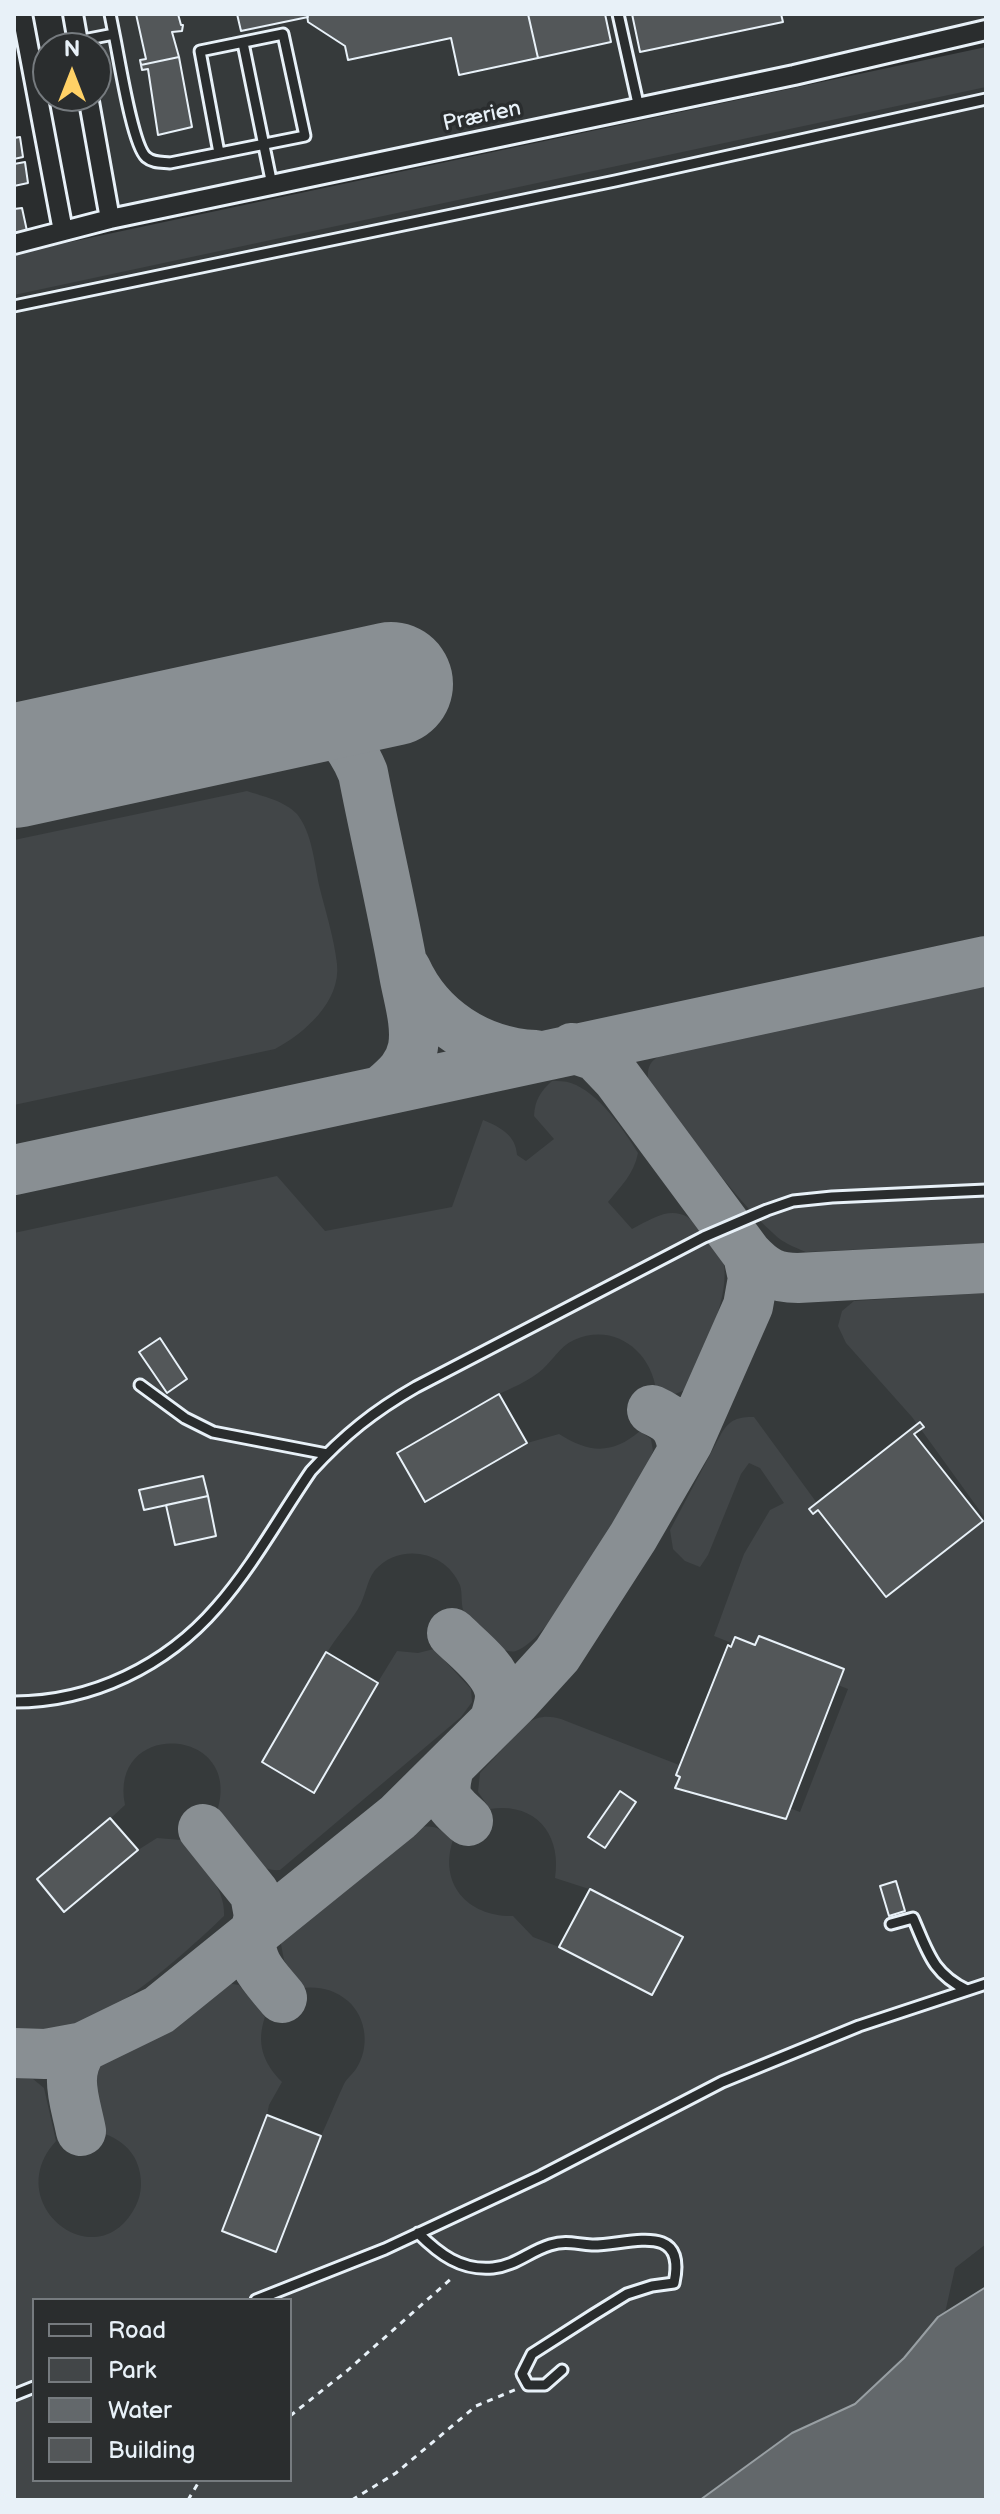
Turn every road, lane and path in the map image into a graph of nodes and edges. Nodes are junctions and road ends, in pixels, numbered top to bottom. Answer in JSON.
{"nodes":[{"id":1,"x":22,"y":14,"type":"edge"},
{"id":2,"x":110,"y":14,"type":"edge"},
{"id":3,"x":618,"y":14,"type":"edge"},
{"id":4,"x":986,"y":30,"type":"edge"},
{"id":5,"x":114,"y":34,"type":"joint"},
{"id":6,"x":243,"y":43,"type":"junction"},
{"id":7,"x":986,"y":99,"type":"edge"},
{"id":8,"x":639,"y":108,"type":"junction"},
{"id":9,"x":91,"y":112,"type":"edge"},
{"id":10,"x":263,"y":144,"type":"junction"},
{"id":11,"x":219,"y":153,"type":"junction"},
{"id":12,"x":272,"y":185,"type":"junction"},
{"id":13,"x":110,"y":219,"type":"junction"},
{"id":14,"x":63,"y":231,"type":"junction"},
{"id":15,"x":14,"y":244,"type":"edge"},
{"id":16,"x":14,"y":306,"type":"edge"},
{"id":17,"x":986,"y":1190,"type":"edge"},
{"id":18,"x":140,"y":1385,"type":"dead end"},
{"id":19,"x":327,"y":1454,"type":"junction"},
{"id":20,"x":14,"y":1702,"type":"edge"},
{"id":21,"x":891,"y":1924,"type":"dead end"},
{"id":22,"x":986,"y":1984,"type":"edge"},
{"id":23,"x":967,"y":1990,"type":"junction"},
{"id":24,"x":418,"y":2233,"type":"junction"},
{"id":25,"x":465,"y":2266,"type":"junction"},
{"id":26,"x":261,"y":2298,"type":"edge"},
{"id":27,"x":562,"y":2370,"type":"dead end"},
{"id":28,"x":528,"y":2385,"type":"junction"},
{"id":29,"x":292,"y":2414,"type":"edge"},
{"id":30,"x":199,"y":2482,"type":"edge"},
{"id":31,"x":188,"y":2500,"type":"edge"},
{"id":32,"x":352,"y":2500,"type":"edge"}],
"edges":[{"from":1,"to":14,"type":"street"},
{"from":2,"to":5,"type":"lane"},
{"from":3,"to":8,"type":"lane"},
{"from":4,"to":8,"type":"street","name":"Prærien"},
{"from":5,"to":11,"type":"lane"},
{"from":6,"to":10,"type":"lane"},
{"from":6,"to":10,"type":"lane"},
{"from":6,"to":11,"type":"lane"},
{"from":7,"to":16,"type":"lane"},
{"from":8,"to":12,"type":"street","name":"Prærien"},
{"from":9,"to":13,"type":"street"},
{"from":10,"to":11,"type":"lane"},
{"from":10,"to":12,"type":"lane"},
{"from":12,"to":13,"type":"street","name":"Prærien"},
{"from":13,"to":14,"type":"street","name":"Prærien"},
{"from":14,"to":15,"type":"street","name":"Prærien"},
{"from":17,"to":19,"type":"lane"},
{"from":18,"to":19,"type":"lane"},
{"from":19,"to":20,"type":"lane"},
{"from":21,"to":23,"type":"lane"},
{"from":22,"to":23,"type":"lane"},
{"from":23,"to":24,"type":"lane"},
{"from":24,"to":25,"type":"lane"},
{"from":24,"to":26,"type":"lane"},
{"from":25,"to":28,"type":"lane"},
{"from":25,"to":29,"type":"path"},
{"from":27,"to":28,"type":"lane"},
{"from":28,"to":32,"type":"path"},
{"from":30,"to":31,"type":"path"}]}
